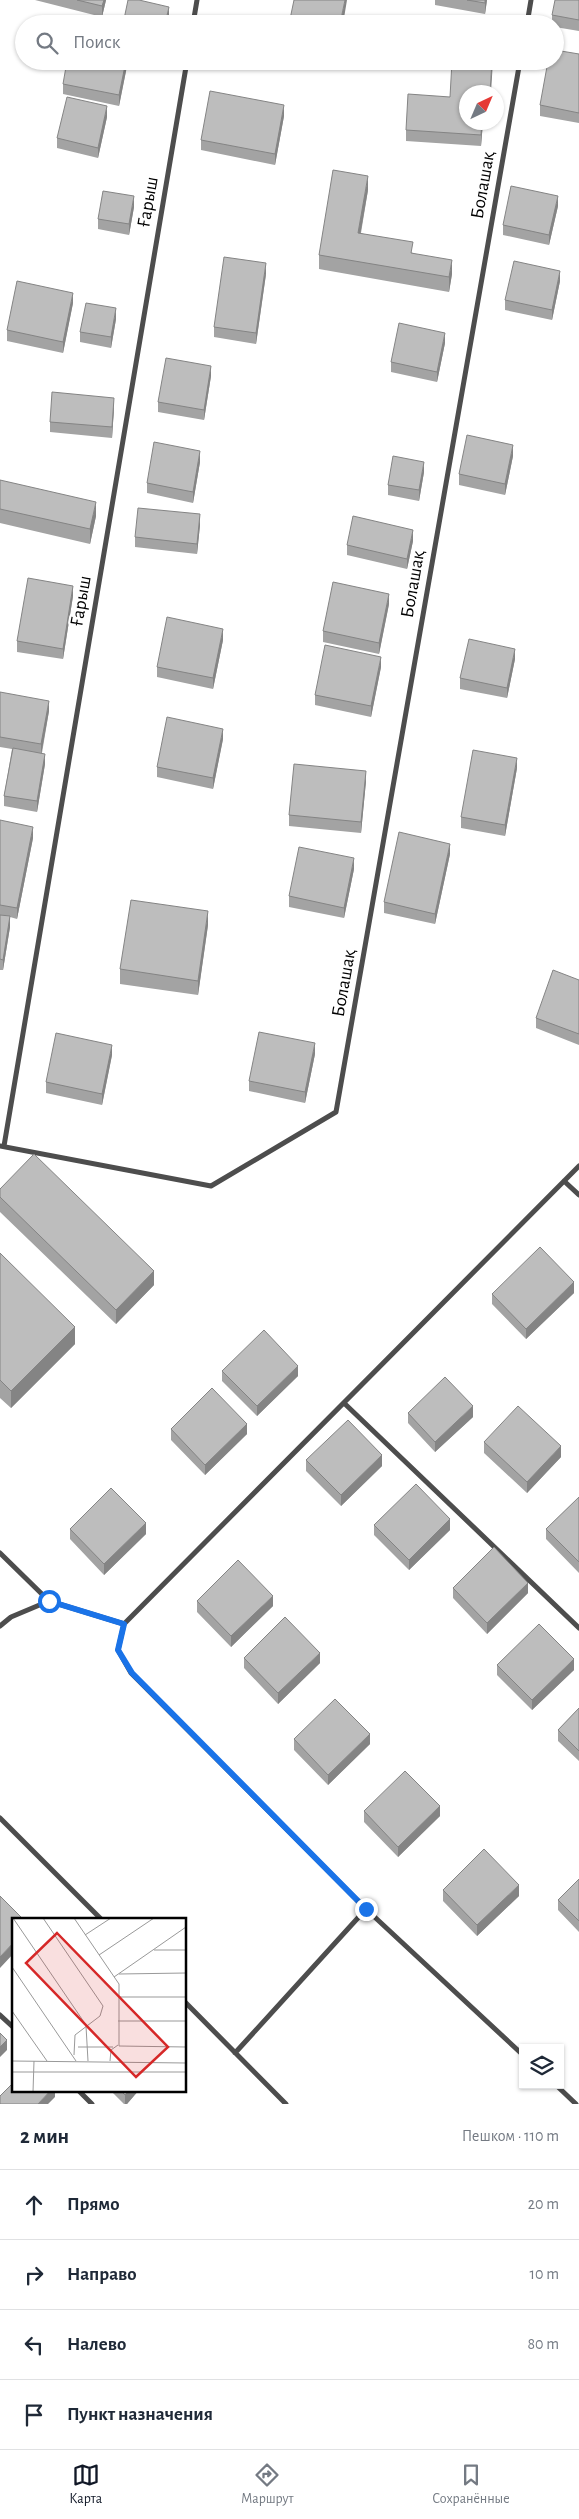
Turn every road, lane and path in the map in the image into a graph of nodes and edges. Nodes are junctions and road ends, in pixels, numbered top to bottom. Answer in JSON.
{"nodes":[{"id":1,"x":197,"y":0,"type":"edge"},
{"id":2,"x":531,"y":0,"type":"edge"},
{"id":3,"x":194,"y":15,"type":"edge"},
{"id":4,"x":528,"y":15,"type":"edge"},
{"id":5,"x":185,"y":70,"type":"edge"},
{"id":6,"x":518,"y":70,"type":"edge"},
{"id":7,"x":1,"y":1148,"type":"edge"},
{"id":8,"x":579,"y":1166,"type":"edge"},
{"id":9,"x":564,"y":1181,"type":"junction"},
{"id":10,"x":579,"y":1195,"type":"edge"},
{"id":11,"x":344,"y":1403,"type":"junction"},
{"id":12,"x":0,"y":1553,"type":"edge"},
{"id":13,"x":49,"y":1601,"type":"junction"},
{"id":14,"x":124,"y":1624,"type":"junction"},
{"id":15,"x":0,"y":1626,"type":"edge"},
{"id":16,"x":579,"y":1628,"type":"edge"},
{"id":17,"x":0,"y":1818,"type":"edge"},
{"id":18,"x":366,"y":1909,"type":"junction"},
{"id":19,"x":100,"y":1918,"type":"edge"},
{"id":20,"x":186,"y":2003,"type":"edge"},
{"id":21,"x":0,"y":2015,"type":"edge"},
{"id":22,"x":12,"y":2026,"type":"edge"},
{"id":23,"x":519,"y":2050,"type":"edge"},
{"id":24,"x":235,"y":2052,"type":"junction"},
{"id":25,"x":560,"y":2089,"type":"edge"},
{"id":26,"x":80,"y":2092,"type":"edge"},
{"id":27,"x":92,"y":2104,"type":"edge"},
{"id":28,"x":286,"y":2104,"type":"edge"},
{"id":29,"x":576,"y":2104,"type":"edge"}],
"edges":[{"from":1,"to":3,"type":"street"},
{"from":2,"to":4,"type":"street"},
{"from":5,"to":7,"type":"street","name":"Ғарыш"},
{"from":6,"to":7,"type":"street","name":"Болашақ"},
{"from":8,"to":9,"type":"street"},
{"from":9,"to":10,"type":"street"},
{"from":9,"to":11,"type":"street"},
{"from":11,"to":14,"type":"street"},
{"from":11,"to":16,"type":"street"},
{"from":12,"to":13,"type":"street"},
{"from":13,"to":14,"type":"street"},
{"from":13,"to":15,"type":"street"},
{"from":14,"to":18,"type":"street"},
{"from":17,"to":19,"type":"street"},
{"from":18,"to":23,"type":"street"},
{"from":18,"to":24,"type":"street"},
{"from":20,"to":24,"type":"street"},
{"from":21,"to":22,"type":"street"},
{"from":24,"to":28,"type":"street"},
{"from":25,"to":29,"type":"street"},
{"from":26,"to":27,"type":"street"}]}
